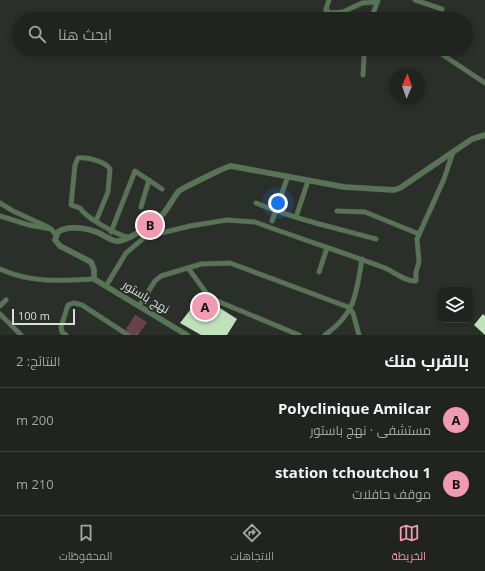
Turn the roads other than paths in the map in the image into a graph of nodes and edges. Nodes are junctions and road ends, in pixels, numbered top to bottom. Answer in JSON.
{"nodes":[{"id":1,"x":329,"y":0,"type":"edge"},
{"id":2,"x":415,"y":0,"type":"edge"},
{"id":3,"x":377,"y":1,"type":"edge"},
{"id":4,"x":326,"y":9,"type":"junction"},
{"id":5,"x":442,"y":9,"type":"dead end"},
{"id":6,"x":326,"y":12,"type":"edge"},
{"id":7,"x":329,"y":12,"type":"edge"},
{"id":8,"x":343,"y":12,"type":"edge"},
{"id":9,"x":373,"y":12,"type":"edge"},
{"id":10,"x":364,"y":56,"type":"edge"},
{"id":11,"x":444,"y":56,"type":"edge"},
{"id":12,"x":363,"y":75,"type":"dead end"},
{"id":13,"x":485,"y":83,"type":"edge"},
{"id":14,"x":485,"y":135,"type":"edge"},
{"id":15,"x":453,"y":152,"type":"junction"},
{"id":16,"x":288,"y":176,"type":"junction"},
{"id":17,"x":149,"y":180,"type":"junction"},
{"id":18,"x":308,"y":181,"type":"junction"},
{"id":19,"x":162,"y":189,"type":"dead end"},
{"id":20,"x":256,"y":202,"type":"dead end"},
{"id":21,"x":0,"y":203,"type":"edge"},
{"id":22,"x":141,"y":207,"type":"dead end"},
{"id":23,"x":276,"y":211,"type":"junction"},
{"id":24,"x":337,"y":211,"type":"dead end"},
{"id":25,"x":0,"y":216,"type":"edge"},
{"id":26,"x":296,"y":218,"type":"junction"},
{"id":27,"x":96,"y":221,"type":"junction"},
{"id":28,"x":272,"y":221,"type":"dead end"},
{"id":29,"x":51,"y":229,"type":"junction"},
{"id":30,"x":111,"y":232,"type":"junction"},
{"id":31,"x":419,"y":234,"type":"junction"},
{"id":32,"x":56,"y":235,"type":"junction"},
{"id":33,"x":127,"y":237,"type":"junction"},
{"id":34,"x":376,"y":239,"type":"dead end"},
{"id":35,"x":327,"y":248,"type":"junction"},
{"id":36,"x":362,"y":259,"type":"junction"},
{"id":37,"x":188,"y":268,"type":"junction"},
{"id":38,"x":0,"y":269,"type":"edge"},
{"id":39,"x":318,"y":272,"type":"dead end"},
{"id":40,"x":94,"y":279,"type":"junction"},
{"id":41,"x":106,"y":286,"type":"junction"},
{"id":42,"x":6,"y":300,"type":"dead end"},
{"id":43,"x":0,"y":306,"type":"edge"},
{"id":44,"x":139,"y":306,"type":"junction"},
{"id":45,"x":351,"y":309,"type":"junction"},
{"id":46,"x":0,"y":314,"type":"edge"},
{"id":47,"x":21,"y":335,"type":"edge"},
{"id":48,"x":66,"y":335,"type":"edge"},
{"id":49,"x":128,"y":335,"type":"edge"},
{"id":50,"x":187,"y":335,"type":"edge"},
{"id":51,"x":299,"y":335,"type":"edge"},
{"id":52,"x":325,"y":335,"type":"edge"},
{"id":53,"x":359,"y":335,"type":"edge"}],
"edges":[{"from":1,"to":4,"type":"street"},
{"from":2,"to":5,"type":"street"},
{"from":3,"to":8,"type":"street"},
{"from":3,"to":9,"type":"street"},
{"from":4,"to":6,"type":"street"},
{"from":4,"to":7,"type":"street"},
{"from":10,"to":12,"type":"street"},
{"from":11,"to":13,"type":"street"},
{"from":14,"to":15,"type":"street"},
{"from":15,"to":18,"type":"street"},
{"from":15,"to":31,"type":"street"},
{"from":16,"to":18,"type":"street"},
{"from":16,"to":23,"type":"street"},
{"from":16,"to":33,"type":"street"},
{"from":17,"to":19,"type":"street"},
{"from":17,"to":22,"type":"street"},
{"from":17,"to":30,"type":"street"},
{"from":18,"to":26,"type":"street"},
{"from":20,"to":23,"type":"street"},
{"from":21,"to":29,"type":"street"},
{"from":23,"to":26,"type":"street"},
{"from":23,"to":28,"type":"street"},
{"from":24,"to":31,"type":"street"},
{"from":25,"to":29,"type":"street"},
{"from":26,"to":34,"type":"street"},
{"from":27,"to":27,"type":"street"},
{"from":27,"to":30,"type":"street"},
{"from":29,"to":32,"type":"street"},
{"from":30,"to":33,"type":"street"},
{"from":31,"to":36,"type":"street"},
{"from":32,"to":33,"type":"street"},
{"from":32,"to":40,"type":"street"},
{"from":35,"to":36,"type":"street"},
{"from":35,"to":39,"type":"street"},
{"from":35,"to":41,"type":"street"},
{"from":36,"to":45,"type":"street"},
{"from":37,"to":44,"type":"street"},
{"from":37,"to":45,"type":"street"},
{"from":37,"to":51,"type":"street"},
{"from":38,"to":40,"type":"street"},
{"from":40,"to":41,"type":"street","name":"نهج باستور"},
{"from":41,"to":44,"type":"street","name":"نهج باستور"},
{"from":42,"to":43,"type":"street"},
{"from":44,"to":50,"type":"street","name":"نهج باستور"},
{"from":45,"to":52,"type":"street"},
{"from":45,"to":53,"type":"street"},
{"from":46,"to":47,"type":"street"},
{"from":48,"to":49,"type":"street"}]}
